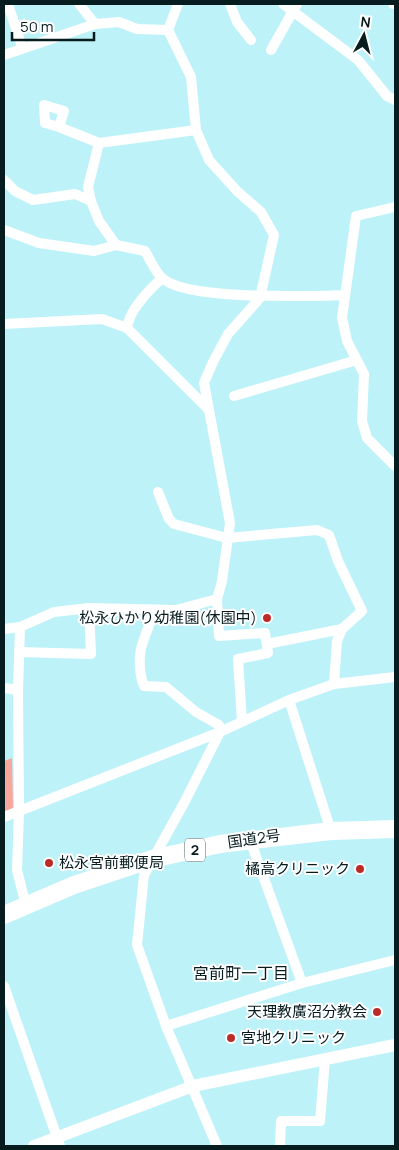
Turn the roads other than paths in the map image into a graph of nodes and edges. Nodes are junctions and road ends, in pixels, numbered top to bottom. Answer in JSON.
{"nodes":[{"id":1,"x":8,"y":4,"type":"edge"},
{"id":2,"x":79,"y":4,"type":"edge"},
{"id":3,"x":178,"y":4,"type":"edge"},
{"id":4,"x":230,"y":4,"type":"edge"},
{"id":5,"x":283,"y":4,"type":"edge"},
{"id":6,"x":295,"y":8,"type":"edge"},
{"id":7,"x":95,"y":24,"type":"junction"},
{"id":8,"x":168,"y":30,"type":"junction"},
{"id":9,"x":251,"y":40,"type":"dead end"},
{"id":10,"x":22,"y":47,"type":"junction"},
{"id":11,"x":271,"y":50,"type":"dead end"},
{"id":12,"x":4,"y":55,"type":"edge"},
{"id":13,"x":395,"y":100,"type":"edge"},
{"id":14,"x":59,"y":127,"type":"dead end"},
{"id":15,"x":196,"y":130,"type":"junction"},
{"id":16,"x":99,"y":143,"type":"junction"},
{"id":17,"x":4,"y":180,"type":"edge"},
{"id":18,"x":91,"y":201,"type":"junction"},
{"id":19,"x":395,"y":207,"type":"edge"},
{"id":20,"x":4,"y":230,"type":"edge"},
{"id":21,"x":116,"y":245,"type":"junction"},
{"id":22,"x":161,"y":278,"type":"junction"},
{"id":23,"x":345,"y":295,"type":"junction"},
{"id":24,"x":260,"y":298,"type":"junction"},
{"id":25,"x":4,"y":324,"type":"edge"},
{"id":26,"x":127,"y":328,"type":"junction"},
{"id":27,"x":357,"y":360,"type":"junction"},
{"id":28,"x":234,"y":396,"type":"dead end"},
{"id":29,"x":207,"y":408,"type":"junction"},
{"id":30,"x":395,"y":466,"type":"edge"},
{"id":31,"x":158,"y":492,"type":"dead end"},
{"id":32,"x":227,"y":538,"type":"junction"},
{"id":33,"x":217,"y":598,"type":"junction"},
{"id":34,"x":89,"y":608,"type":"junction"},
{"id":35,"x":152,"y":611,"type":"junction"},
{"id":36,"x":4,"y":621,"type":"edge"},
{"id":37,"x":20,"y":627,"type":"junction"},
{"id":38,"x":342,"y":628,"type":"junction"},
{"id":39,"x":4,"y":629,"type":"edge"},
{"id":40,"x":267,"y":644,"type":"junction"},
{"id":41,"x":19,"y":652,"type":"junction"},
{"id":42,"x":395,"y":677,"type":"edge"},
{"id":43,"x":334,"y":684,"type":"junction"},
{"id":44,"x":4,"y":688,"type":"edge"},
{"id":45,"x":18,"y":690,"type":"junction"},
{"id":46,"x":289,"y":700,"type":"junction"},
{"id":47,"x":242,"y":721,"type":"junction"},
{"id":48,"x":220,"y":732,"type":"junction"},
{"id":49,"x":19,"y":811,"type":"junction"},
{"id":50,"x":4,"y":818,"type":"edge"},
{"id":51,"x":395,"y":829,"type":"edge"},
{"id":52,"x":331,"y":830,"type":"junction"},
{"id":53,"x":250,"y":840,"type":"junction"},
{"id":54,"x":152,"y":859,"type":"junction"},
{"id":55,"x":26,"y":906,"type":"junction"},
{"id":56,"x":4,"y":915,"type":"edge"},
{"id":57,"x":395,"y":960,"type":"edge"},
{"id":58,"x":302,"y":983,"type":"junction"},
{"id":59,"x":4,"y":986,"type":"edge"},
{"id":60,"x":166,"y":1026,"type":"junction"},
{"id":61,"x":395,"y":1045,"type":"edge"},
{"id":62,"x":325,"y":1059,"type":"junction"},
{"id":63,"x":193,"y":1086,"type":"junction"},
{"id":64,"x":59,"y":1142,"type":"edge"},
{"id":65,"x":34,"y":1146,"type":"edge"},
{"id":66,"x":217,"y":1146,"type":"edge"},
{"id":67,"x":280,"y":1146,"type":"edge"}],
"edges":[{"from":1,"to":10,"type":"street"},
{"from":2,"to":7,"type":"street"},
{"from":3,"to":8,"type":"street"},
{"from":4,"to":9,"type":"street"},
{"from":5,"to":6,"type":"street"},
{"from":6,"to":11,"type":"street"},
{"from":6,"to":13,"type":"street"},
{"from":7,"to":8,"type":"street"},
{"from":7,"to":10,"type":"street"},
{"from":8,"to":15,"type":"street"},
{"from":10,"to":12,"type":"street"},
{"from":14,"to":16,"type":"street"},
{"from":15,"to":16,"type":"street"},
{"from":15,"to":24,"type":"street"},
{"from":16,"to":18,"type":"street"},
{"from":17,"to":18,"type":"street"},
{"from":18,"to":21,"type":"street"},
{"from":19,"to":23,"type":"street"},
{"from":20,"to":21,"type":"street"},
{"from":21,"to":22,"type":"street"},
{"from":22,"to":24,"type":"street"},
{"from":22,"to":26,"type":"street"},
{"from":23,"to":24,"type":"street"},
{"from":23,"to":27,"type":"street"},
{"from":24,"to":29,"type":"street"},
{"from":25,"to":26,"type":"street"},
{"from":26,"to":29,"type":"street"},
{"from":27,"to":28,"type":"street"},
{"from":27,"to":30,"type":"street"},
{"from":29,"to":32,"type":"street"},
{"from":31,"to":32,"type":"street"},
{"from":32,"to":33,"type":"street"},
{"from":32,"to":38,"type":"street"},
{"from":33,"to":35,"type":"street"},
{"from":33,"to":40,"type":"street"},
{"from":34,"to":35,"type":"street"},
{"from":34,"to":37,"type":"street"},
{"from":34,"to":41,"type":"street"},
{"from":35,"to":48,"type":"street"},
{"from":36,"to":37,"type":"street"},
{"from":37,"to":39,"type":"street"},
{"from":37,"to":41,"type":"street"},
{"from":38,"to":40,"type":"street"},
{"from":38,"to":43,"type":"street"},
{"from":40,"to":47,"type":"street"},
{"from":41,"to":45,"type":"street"},
{"from":42,"to":43,"type":"street"},
{"from":43,"to":46,"type":"street"},
{"from":44,"to":45,"type":"street"},
{"from":45,"to":49,"type":"street"},
{"from":46,"to":47,"type":"street"},
{"from":46,"to":52,"type":"street"},
{"from":47,"to":48,"type":"street"},
{"from":48,"to":49,"type":"street"},
{"from":48,"to":54,"type":"street"},
{"from":49,"to":50,"type":"street"},
{"from":49,"to":55,"type":"street"},
{"from":51,"to":52,"type":"highway","name":"国道2号","number":"2"},
{"from":52,"to":53,"type":"highway","name":"国道2号","number":"2"},
{"from":53,"to":54,"type":"highway","name":"国道2号","number":"2"},
{"from":53,"to":58,"type":"street"},
{"from":54,"to":55,"type":"highway","name":"国道2号","number":"2"},
{"from":54,"to":60,"type":"street"},
{"from":55,"to":56,"type":"highway","name":"国道2号","number":"2"},
{"from":57,"to":58,"type":"street"},
{"from":58,"to":60,"type":"street"},
{"from":59,"to":64,"type":"street"},
{"from":60,"to":63,"type":"street"},
{"from":61,"to":62,"type":"street"},
{"from":62,"to":63,"type":"street"},
{"from":62,"to":67,"type":"street"},
{"from":63,"to":64,"type":"street"},
{"from":63,"to":66,"type":"street"},
{"from":64,"to":65,"type":"street"}]}
